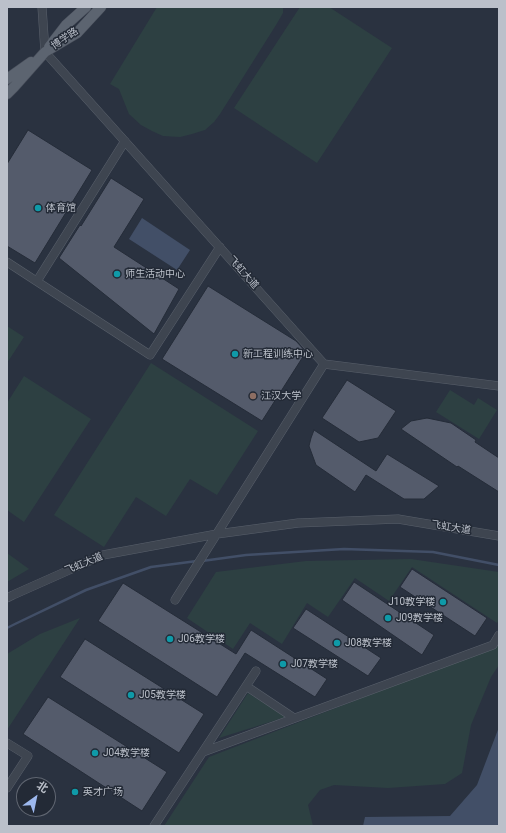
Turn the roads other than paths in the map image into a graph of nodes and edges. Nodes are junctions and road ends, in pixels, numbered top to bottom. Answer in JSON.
{"nodes":[{"id":1,"x":42,"y":7,"type":"edge"},
{"id":2,"x":86,"y":7,"type":"edge"},
{"id":3,"x":101,"y":7,"type":"edge"},
{"id":4,"x":45,"y":52,"type":"junction"},
{"id":5,"x":7,"y":79,"type":"edge"},
{"id":6,"x":7,"y":94,"type":"edge"},
{"id":7,"x":125,"y":141,"type":"junction"},
{"id":8,"x":220,"y":247,"type":"junction"},
{"id":9,"x":7,"y":262,"type":"edge"},
{"id":10,"x":37,"y":281,"type":"junction"},
{"id":11,"x":324,"y":364,"type":"junction"},
{"id":12,"x":499,"y":386,"type":"edge"},
{"id":13,"x":217,"y":534,"type":"junction"},
{"id":14,"x":499,"y":536,"type":"edge"},
{"id":15,"x":7,"y":598,"type":"edge"},
{"id":16,"x":175,"y":600,"type":"dead end"},
{"id":17,"x":499,"y":635,"type":"edge"},
{"id":18,"x":256,"y":671,"type":"dead end"},
{"id":19,"x":246,"y":686,"type":"junction"},
{"id":20,"x":294,"y":718,"type":"junction"},
{"id":21,"x":7,"y":743,"type":"edge"},
{"id":22,"x":203,"y":752,"type":"junction"},
{"id":23,"x":7,"y":788,"type":"edge"},
{"id":24,"x":154,"y":826,"type":"edge"}],
"edges":[{"from":1,"to":4,"type":"street"},
{"from":2,"to":4,"type":"main road","name":"博学路"},
{"from":3,"to":4,"type":"main road","name":"博学路"},
{"from":4,"to":5,"type":"main road","name":"博学路"},
{"from":4,"to":6,"type":"main road","name":"博学路"},
{"from":4,"to":7,"type":"street","name":"飞虹大道"},
{"from":7,"to":8,"type":"street","name":"飞虹大道"},
{"from":7,"to":10,"type":"street"},
{"from":8,"to":10,"type":"street"},
{"from":8,"to":11,"type":"street","name":"飞虹大道"},
{"from":9,"to":10,"type":"street"},
{"from":11,"to":12,"type":"street"},
{"from":11,"to":13,"type":"street"},
{"from":13,"to":14,"type":"street","name":"飞虹大道"},
{"from":13,"to":15,"type":"street","name":"飞虹大道"},
{"from":13,"to":16,"type":"street"},
{"from":17,"to":20,"type":"street"},
{"from":18,"to":19,"type":"street"},
{"from":19,"to":20,"type":"street"},
{"from":19,"to":22,"type":"street"},
{"from":20,"to":22,"type":"street"},
{"from":21,"to":23,"type":"street"},
{"from":22,"to":24,"type":"street"}]}
